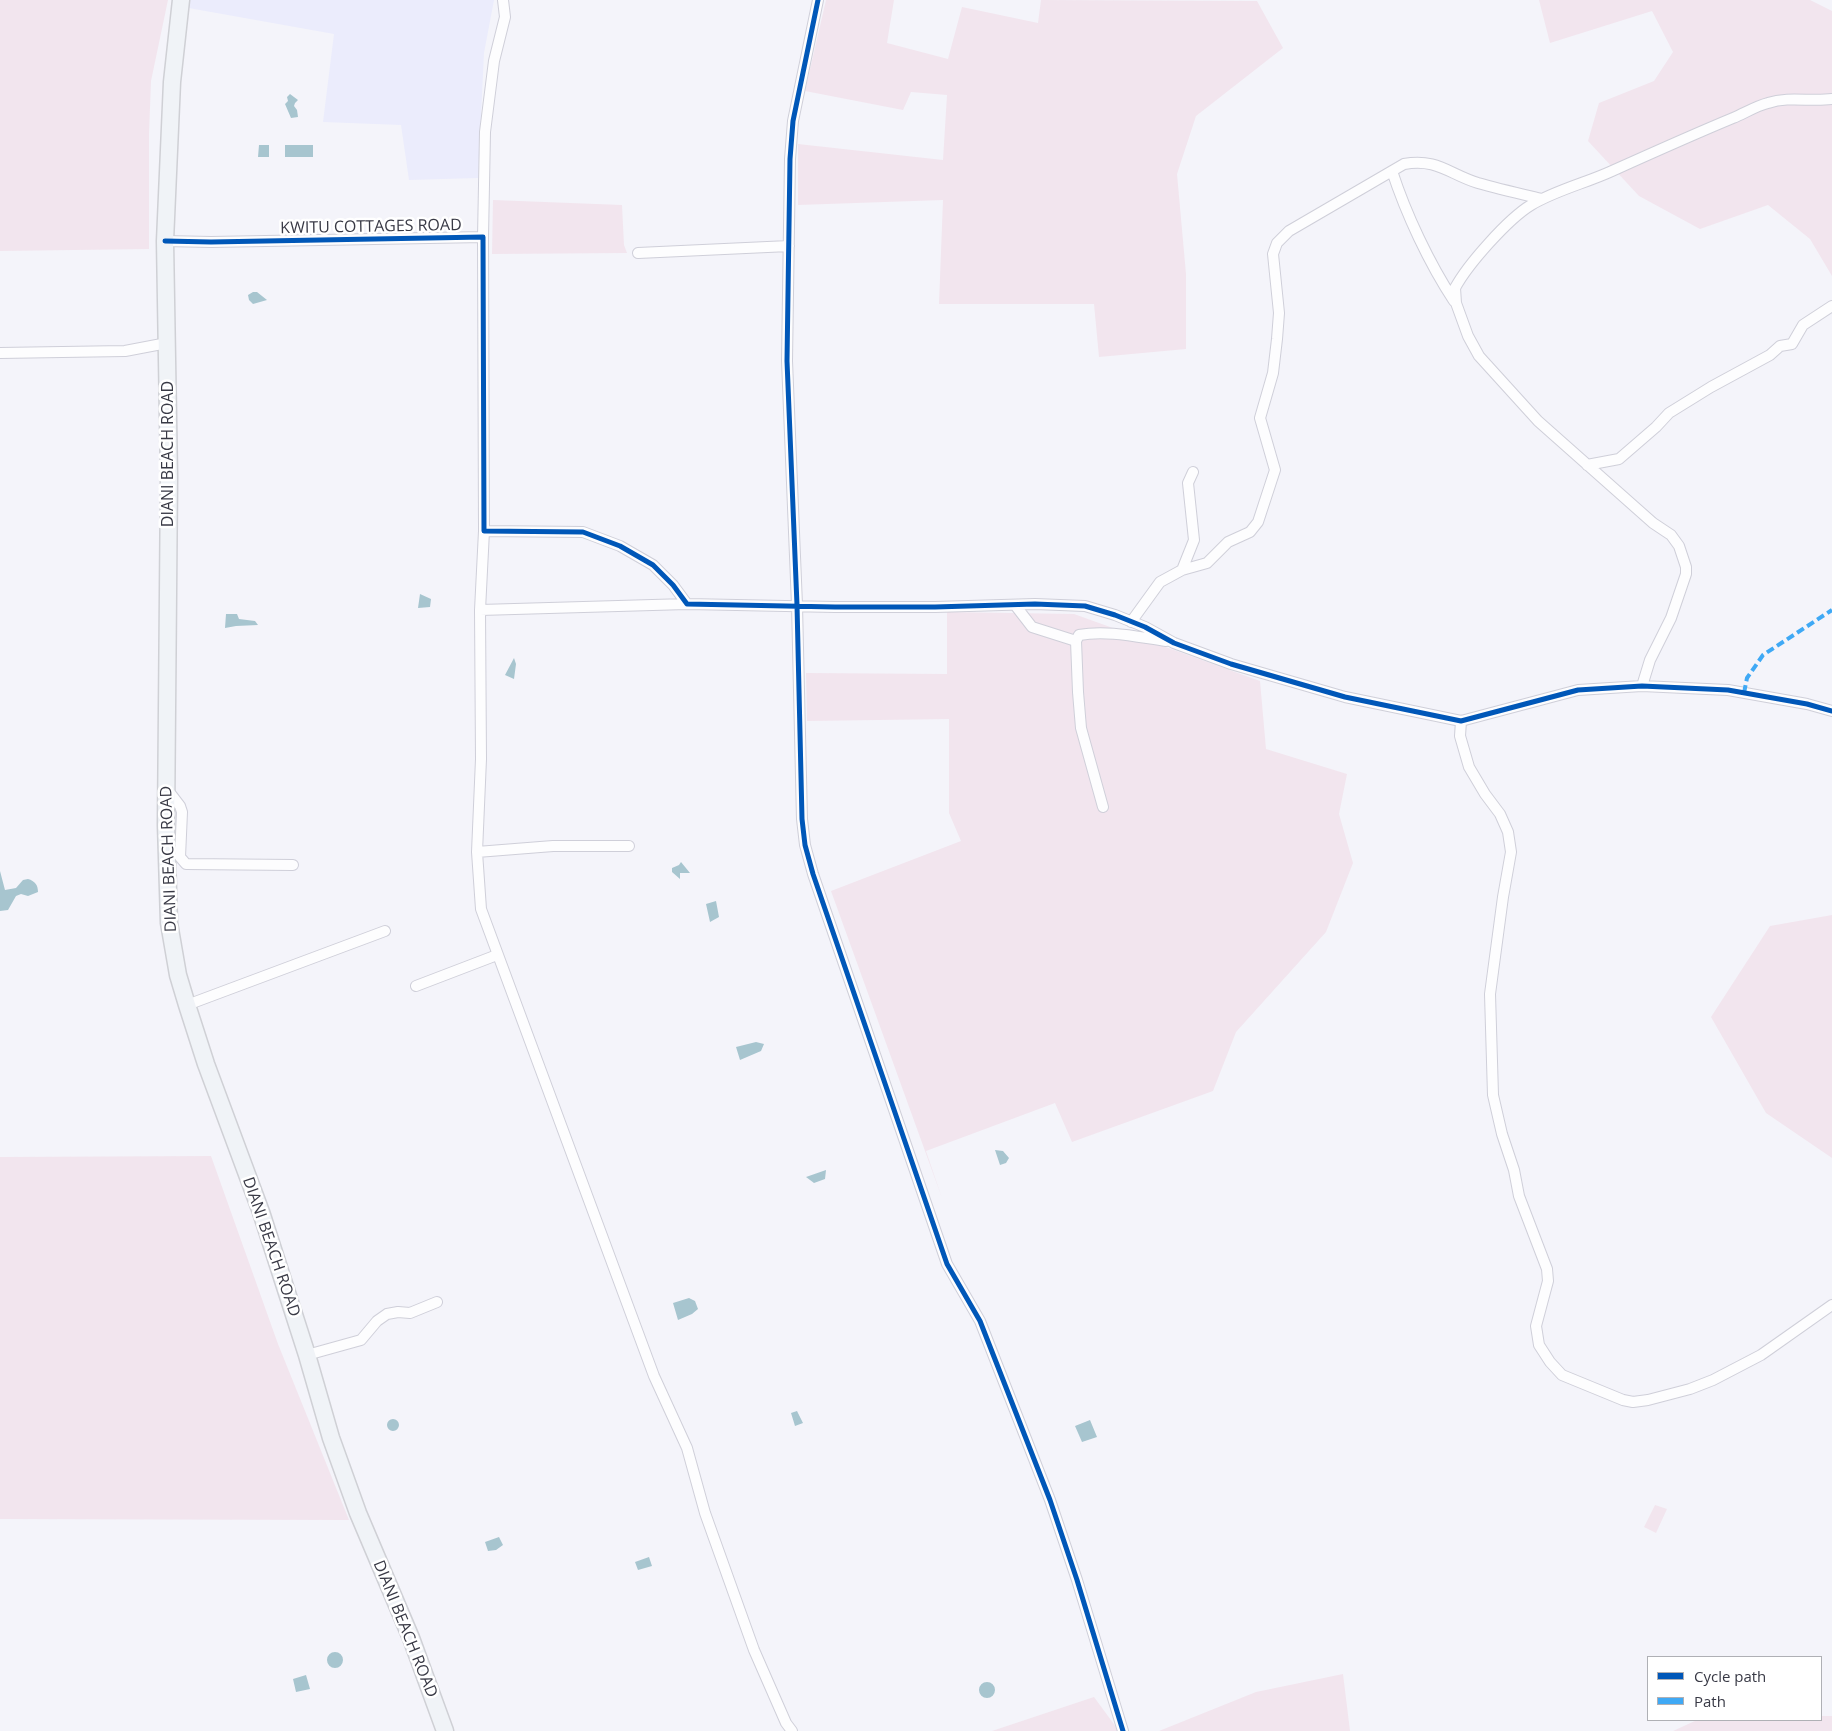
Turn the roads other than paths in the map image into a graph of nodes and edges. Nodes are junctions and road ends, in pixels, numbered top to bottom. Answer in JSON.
{"nodes":[{"id":1,"x":181,"y":0,"type":"edge"},
{"id":2,"x":502,"y":0,"type":"edge"},
{"id":3,"x":818,"y":0,"type":"edge"},
{"id":4,"x":1832,"y":99,"type":"edge"},
{"id":5,"x":1392,"y":171,"type":"junction"},
{"id":6,"x":1542,"y":199,"type":"junction"},
{"id":7,"x":483,"y":237,"type":"junction"},
{"id":8,"x":165,"y":241,"type":"junction"},
{"id":9,"x":789,"y":246,"type":"junction"},
{"id":10,"x":638,"y":253,"type":"dead end"},
{"id":11,"x":1832,"y":306,"type":"edge"},
{"id":12,"x":1458,"y":309,"type":"junction"},
{"id":13,"x":167,"y":343,"type":"junction"},
{"id":14,"x":0,"y":352,"type":"edge"},
{"id":15,"x":1587,"y":465,"type":"junction"},
{"id":16,"x":1193,"y":472,"type":"dead end"},
{"id":17,"x":489,"y":530,"type":"junction"},
{"id":18,"x":1182,"y":570,"type":"junction"},
{"id":19,"x":686,"y":604,"type":"junction"},
{"id":20,"x":1015,"y":605,"type":"junction"},
{"id":21,"x":797,"y":606,"type":"junction"},
{"id":22,"x":480,"y":610,"type":"junction"},
{"id":23,"x":1131,"y":622,"type":"junction"},
{"id":24,"x":1076,"y":640,"type":"junction"},
{"id":25,"x":1174,"y":642,"type":"junction"},
{"id":26,"x":1642,"y":686,"type":"junction"},
{"id":27,"x":1832,"y":711,"type":"edge"},
{"id":28,"x":1461,"y":721,"type":"junction"},
{"id":29,"x":167,"y":788,"type":"junction"},
{"id":30,"x":1103,"y":807,"type":"dead end"},
{"id":31,"x":629,"y":846,"type":"dead end"},
{"id":32,"x":477,"y":852,"type":"junction"},
{"id":33,"x":293,"y":865,"type":"dead end"},
{"id":34,"x":385,"y":931,"type":"dead end"},
{"id":35,"x":498,"y":955,"type":"junction"},
{"id":36,"x":416,"y":986,"type":"dead end"},
{"id":37,"x":187,"y":1005,"type":"junction"},
{"id":38,"x":436,"y":1302,"type":"dead end"},
{"id":39,"x":1832,"y":1306,"type":"edge"},
{"id":40,"x":307,"y":1355,"type":"junction"},
{"id":41,"x":445,"y":1731,"type":"edge"},
{"id":42,"x":792,"y":1731,"type":"edge"},
{"id":43,"x":1123,"y":1731,"type":"edge"}],
"edges":[{"from":1,"to":8,"type":"main road","name":"DIANI BEACH ROAD"},
{"from":2,"to":7,"type":"street"},
{"from":3,"to":9,"type":"street"},
{"from":4,"to":6,"type":"street"},
{"from":5,"to":6,"type":"street"},
{"from":5,"to":12,"type":"street"},
{"from":5,"to":18,"type":"street"},
{"from":6,"to":12,"type":"street"},
{"from":7,"to":8,"type":"street","name":"KWITU COTTAGES ROAD"},
{"from":7,"to":17,"type":"street","name":"KWITU COTTAGES ROAD"},
{"from":8,"to":13,"type":"main road","name":"DIANI BEACH ROAD"},
{"from":9,"to":10,"type":"street"},
{"from":9,"to":21,"type":"street"},
{"from":11,"to":15,"type":"street"},
{"from":12,"to":15,"type":"street"},
{"from":13,"to":14,"type":"street"},
{"from":13,"to":29,"type":"main road","name":"DIANI BEACH ROAD"},
{"from":15,"to":26,"type":"street"},
{"from":16,"to":18,"type":"street"},
{"from":17,"to":19,"type":"street"},
{"from":17,"to":22,"type":"street","name":"KWITU COTTAGES ROAD"},
{"from":18,"to":23,"type":"street"},
{"from":19,"to":21,"type":"street"},
{"from":19,"to":22,"type":"street"},
{"from":20,"to":21,"type":"street"},
{"from":20,"to":23,"type":"street"},
{"from":20,"to":24,"type":"street"},
{"from":21,"to":43,"type":"street"},
{"from":22,"to":32,"type":"street","name":"KWITU COTTAGES ROAD"},
{"from":23,"to":25,"type":"street"},
{"from":24,"to":25,"type":"street"},
{"from":24,"to":30,"type":"street"},
{"from":25,"to":28,"type":"street"},
{"from":26,"to":27,"type":"street"},
{"from":26,"to":28,"type":"street"},
{"from":28,"to":39,"type":"street"},
{"from":29,"to":33,"type":"street"},
{"from":29,"to":37,"type":"main road","name":"DIANI BEACH ROAD"},
{"from":31,"to":32,"type":"street"},
{"from":32,"to":35,"type":"street","name":"KWITU COTTAGES ROAD"},
{"from":34,"to":37,"type":"street"},
{"from":35,"to":36,"type":"street"},
{"from":35,"to":42,"type":"street","name":"KWITU COTTAGES ROAD"},
{"from":37,"to":40,"type":"main road","name":"DIANI BEACH ROAD"},
{"from":38,"to":40,"type":"street"},
{"from":40,"to":41,"type":"main road","name":"DIANI BEACH ROAD"}]}
